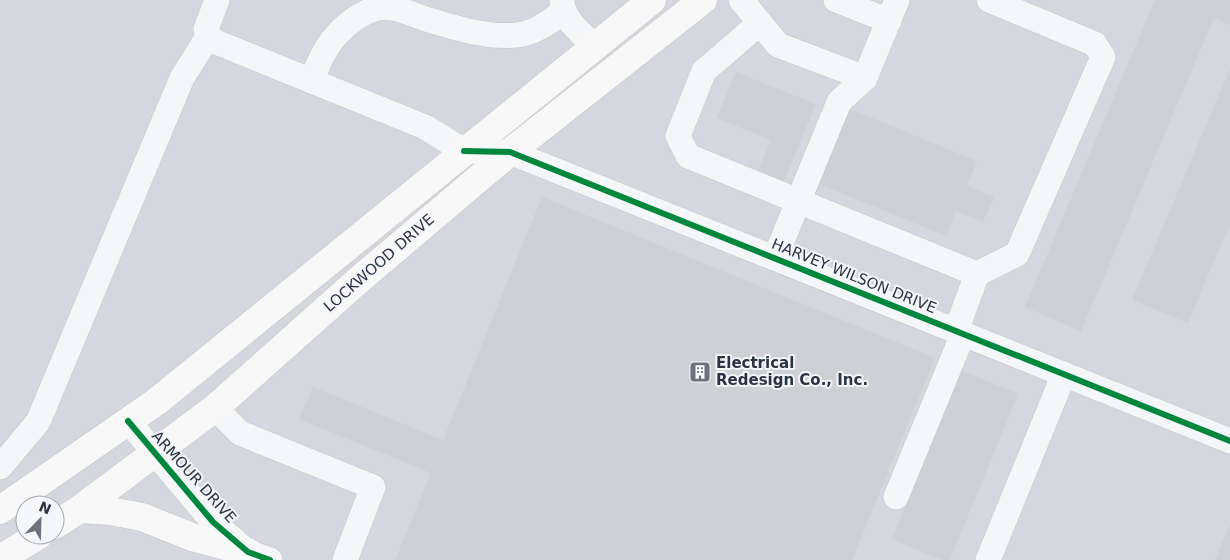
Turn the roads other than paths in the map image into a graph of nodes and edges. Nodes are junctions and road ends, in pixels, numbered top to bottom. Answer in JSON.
{"nodes":[{"id":1,"x":217,"y":0,"type":"edge"},
{"id":2,"x":652,"y":0,"type":"edge"},
{"id":3,"x":703,"y":0,"type":"edge"},
{"id":4,"x":741,"y":0,"type":"edge"},
{"id":5,"x":836,"y":0,"type":"edge"},
{"id":6,"x":989,"y":0,"type":"edge"},
{"id":7,"x":562,"y":6,"type":"edge"},
{"id":8,"x":893,"y":11,"type":"edge"},
{"id":9,"x":760,"y":23,"type":"junction"},
{"id":10,"x":208,"y":36,"type":"junction"},
{"id":11,"x":595,"y":47,"type":"junction"},
{"id":12,"x":865,"y":78,"type":"junction"},
{"id":13,"x":312,"y":81,"type":"junction"},
{"id":14,"x":464,"y":151,"type":"junction"},
{"id":15,"x":510,"y":152,"type":"junction"},
{"id":16,"x":798,"y":201,"type":"junction"},
{"id":17,"x":775,"y":258,"type":"junction"},
{"id":18,"x":976,"y":274,"type":"junction"},
{"id":19,"x":959,"y":332,"type":"junction"},
{"id":20,"x":1064,"y":374,"type":"junction"},
{"id":21,"x":215,"y":408,"type":"junction"},
{"id":22,"x":128,"y":421,"type":"junction"},
{"id":23,"x":1230,"y":442,"type":"edge"},
{"id":24,"x":154,"y":454,"type":"junction"},
{"id":25,"x":0,"y":468,"type":"edge"},
{"id":26,"x":896,"y":498,"type":"dead end"},
{"id":27,"x":80,"y":509,"type":"junction"},
{"id":28,"x":0,"y":510,"type":"edge"},
{"id":29,"x":65,"y":519,"type":"edge"},
{"id":30,"x":23,"y":545,"type":"edge"},
{"id":31,"x":259,"y":556,"type":"edge"},
{"id":32,"x":0,"y":559,"type":"edge"},
{"id":33,"x":345,"y":560,"type":"edge"},
{"id":34,"x":988,"y":560,"type":"edge"}],
"edges":[{"from":1,"to":10,"type":"street"},
{"from":2,"to":11,"type":"main road","name":"LOCKWOOD DRIVE"},
{"from":3,"to":15,"type":"main road","name":"LOCKWOOD DRIVE"},
{"from":4,"to":9,"type":"street"},
{"from":5,"to":8,"type":"street"},
{"from":6,"to":18,"type":"street"},
{"from":7,"to":11,"type":"street"},
{"from":7,"to":13,"type":"street"},
{"from":8,"to":12,"type":"street"},
{"from":9,"to":12,"type":"street"},
{"from":9,"to":16,"type":"street"},
{"from":10,"to":13,"type":"street"},
{"from":10,"to":25,"type":"street"},
{"from":11,"to":14,"type":"main road","name":"LOCKWOOD DRIVE"},
{"from":12,"to":16,"type":"street"},
{"from":13,"to":14,"type":"street"},
{"from":14,"to":15,"type":"street","name":"HARVEY WILSON DRIVE"},
{"from":14,"to":22,"type":"main road","name":"LOCKWOOD DRIVE"},
{"from":15,"to":17,"type":"street","name":"HARVEY WILSON DRIVE"},
{"from":15,"to":21,"type":"main road","name":"LOCKWOOD DRIVE"},
{"from":16,"to":17,"type":"street"},
{"from":16,"to":18,"type":"street"},
{"from":17,"to":19,"type":"street","name":"HARVEY WILSON DRIVE"},
{"from":18,"to":19,"type":"street"},
{"from":19,"to":20,"type":"street","name":"HARVEY WILSON DRIVE"},
{"from":19,"to":26,"type":"street"},
{"from":20,"to":23,"type":"street","name":"HARVEY WILSON DRIVE"},
{"from":20,"to":34,"type":"street"},
{"from":21,"to":24,"type":"main road","name":"LOCKWOOD DRIVE"},
{"from":21,"to":33,"type":"street"},
{"from":22,"to":24,"type":"street","name":"ARMOUR DRIVE"},
{"from":22,"to":28,"type":"main road","name":"LOCKWOOD DRIVE"},
{"from":24,"to":27,"type":"main road","name":"LOCKWOOD DRIVE"},
{"from":24,"to":31,"type":"street","name":"ARMOUR DRIVE"},
{"from":27,"to":29,"type":"main road","name":"LOCKWOOD DRIVE"},
{"from":27,"to":31,"type":"main road"},
{"from":30,"to":32,"type":"main road"}]}
